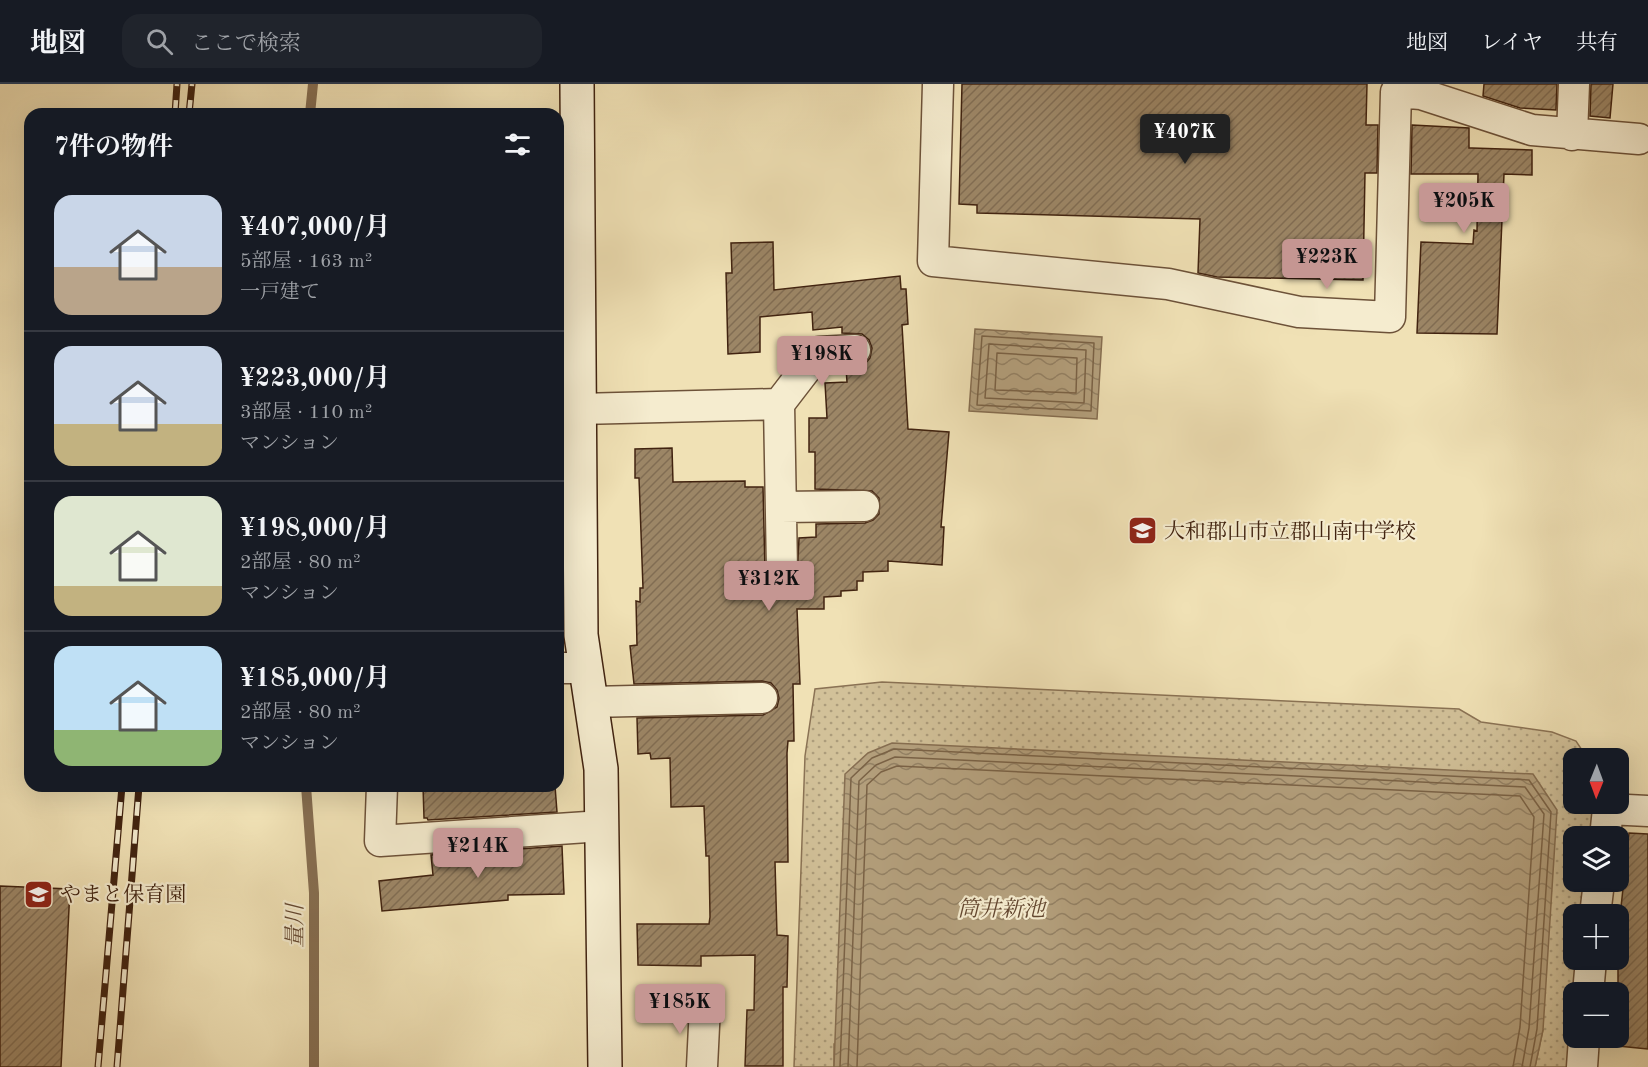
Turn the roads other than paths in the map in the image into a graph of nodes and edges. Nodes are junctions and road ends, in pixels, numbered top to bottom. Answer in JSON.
{"nodes":[{"id":1,"x":577,"y":84,"type":"edge"},
{"id":2,"x":938,"y":84,"type":"edge"},
{"id":3,"x":1574,"y":84,"type":"edge"},
{"id":4,"x":1572,"y":135,"type":"junction"},
{"id":5,"x":1639,"y":139,"type":"dead end"},
{"id":6,"x":855,"y":350,"type":"dead end"},
{"id":7,"x":779,"y":404,"type":"junction"},
{"id":8,"x":579,"y":408,"type":"junction"},
{"id":9,"x":864,"y":506,"type":"dead end"},
{"id":10,"x":781,"y":507,"type":"junction"},
{"id":11,"x":783,"y":570,"type":"dead end"},
{"id":12,"x":572,"y":668,"type":"edge"},
{"id":13,"x":762,"y":698,"type":"dead end"},
{"id":14,"x":590,"y":702,"type":"junction"},
{"id":15,"x":382,"y":792,"type":"edge"},
{"id":16,"x":1648,"y":812,"type":"edge"},
{"id":17,"x":602,"y":826,"type":"junction"},
{"id":18,"x":1606,"y":826,"type":"edge"},
{"id":19,"x":705,"y":1006,"type":"dead end"},
{"id":20,"x":1583,"y":1048,"type":"edge"},
{"id":21,"x":604,"y":1067,"type":"edge"},
{"id":22,"x":702,"y":1067,"type":"edge"},
{"id":23,"x":1582,"y":1067,"type":"edge"}],
"edges":[{"from":1,"to":8,"type":"street"},
{"from":2,"to":4,"type":"street"},
{"from":3,"to":4,"type":"street"},
{"from":4,"to":5,"type":"street"},
{"from":6,"to":7,"type":"street"},
{"from":7,"to":8,"type":"street"},
{"from":7,"to":10,"type":"street"},
{"from":8,"to":12,"type":"street"},
{"from":9,"to":10,"type":"street"},
{"from":10,"to":11,"type":"street"},
{"from":12,"to":14,"type":"street"},
{"from":13,"to":14,"type":"street"},
{"from":14,"to":17,"type":"street"},
{"from":15,"to":17,"type":"street"},
{"from":16,"to":18,"type":"street"},
{"from":17,"to":21,"type":"street"},
{"from":19,"to":22,"type":"street"},
{"from":20,"to":23,"type":"street"}]}
